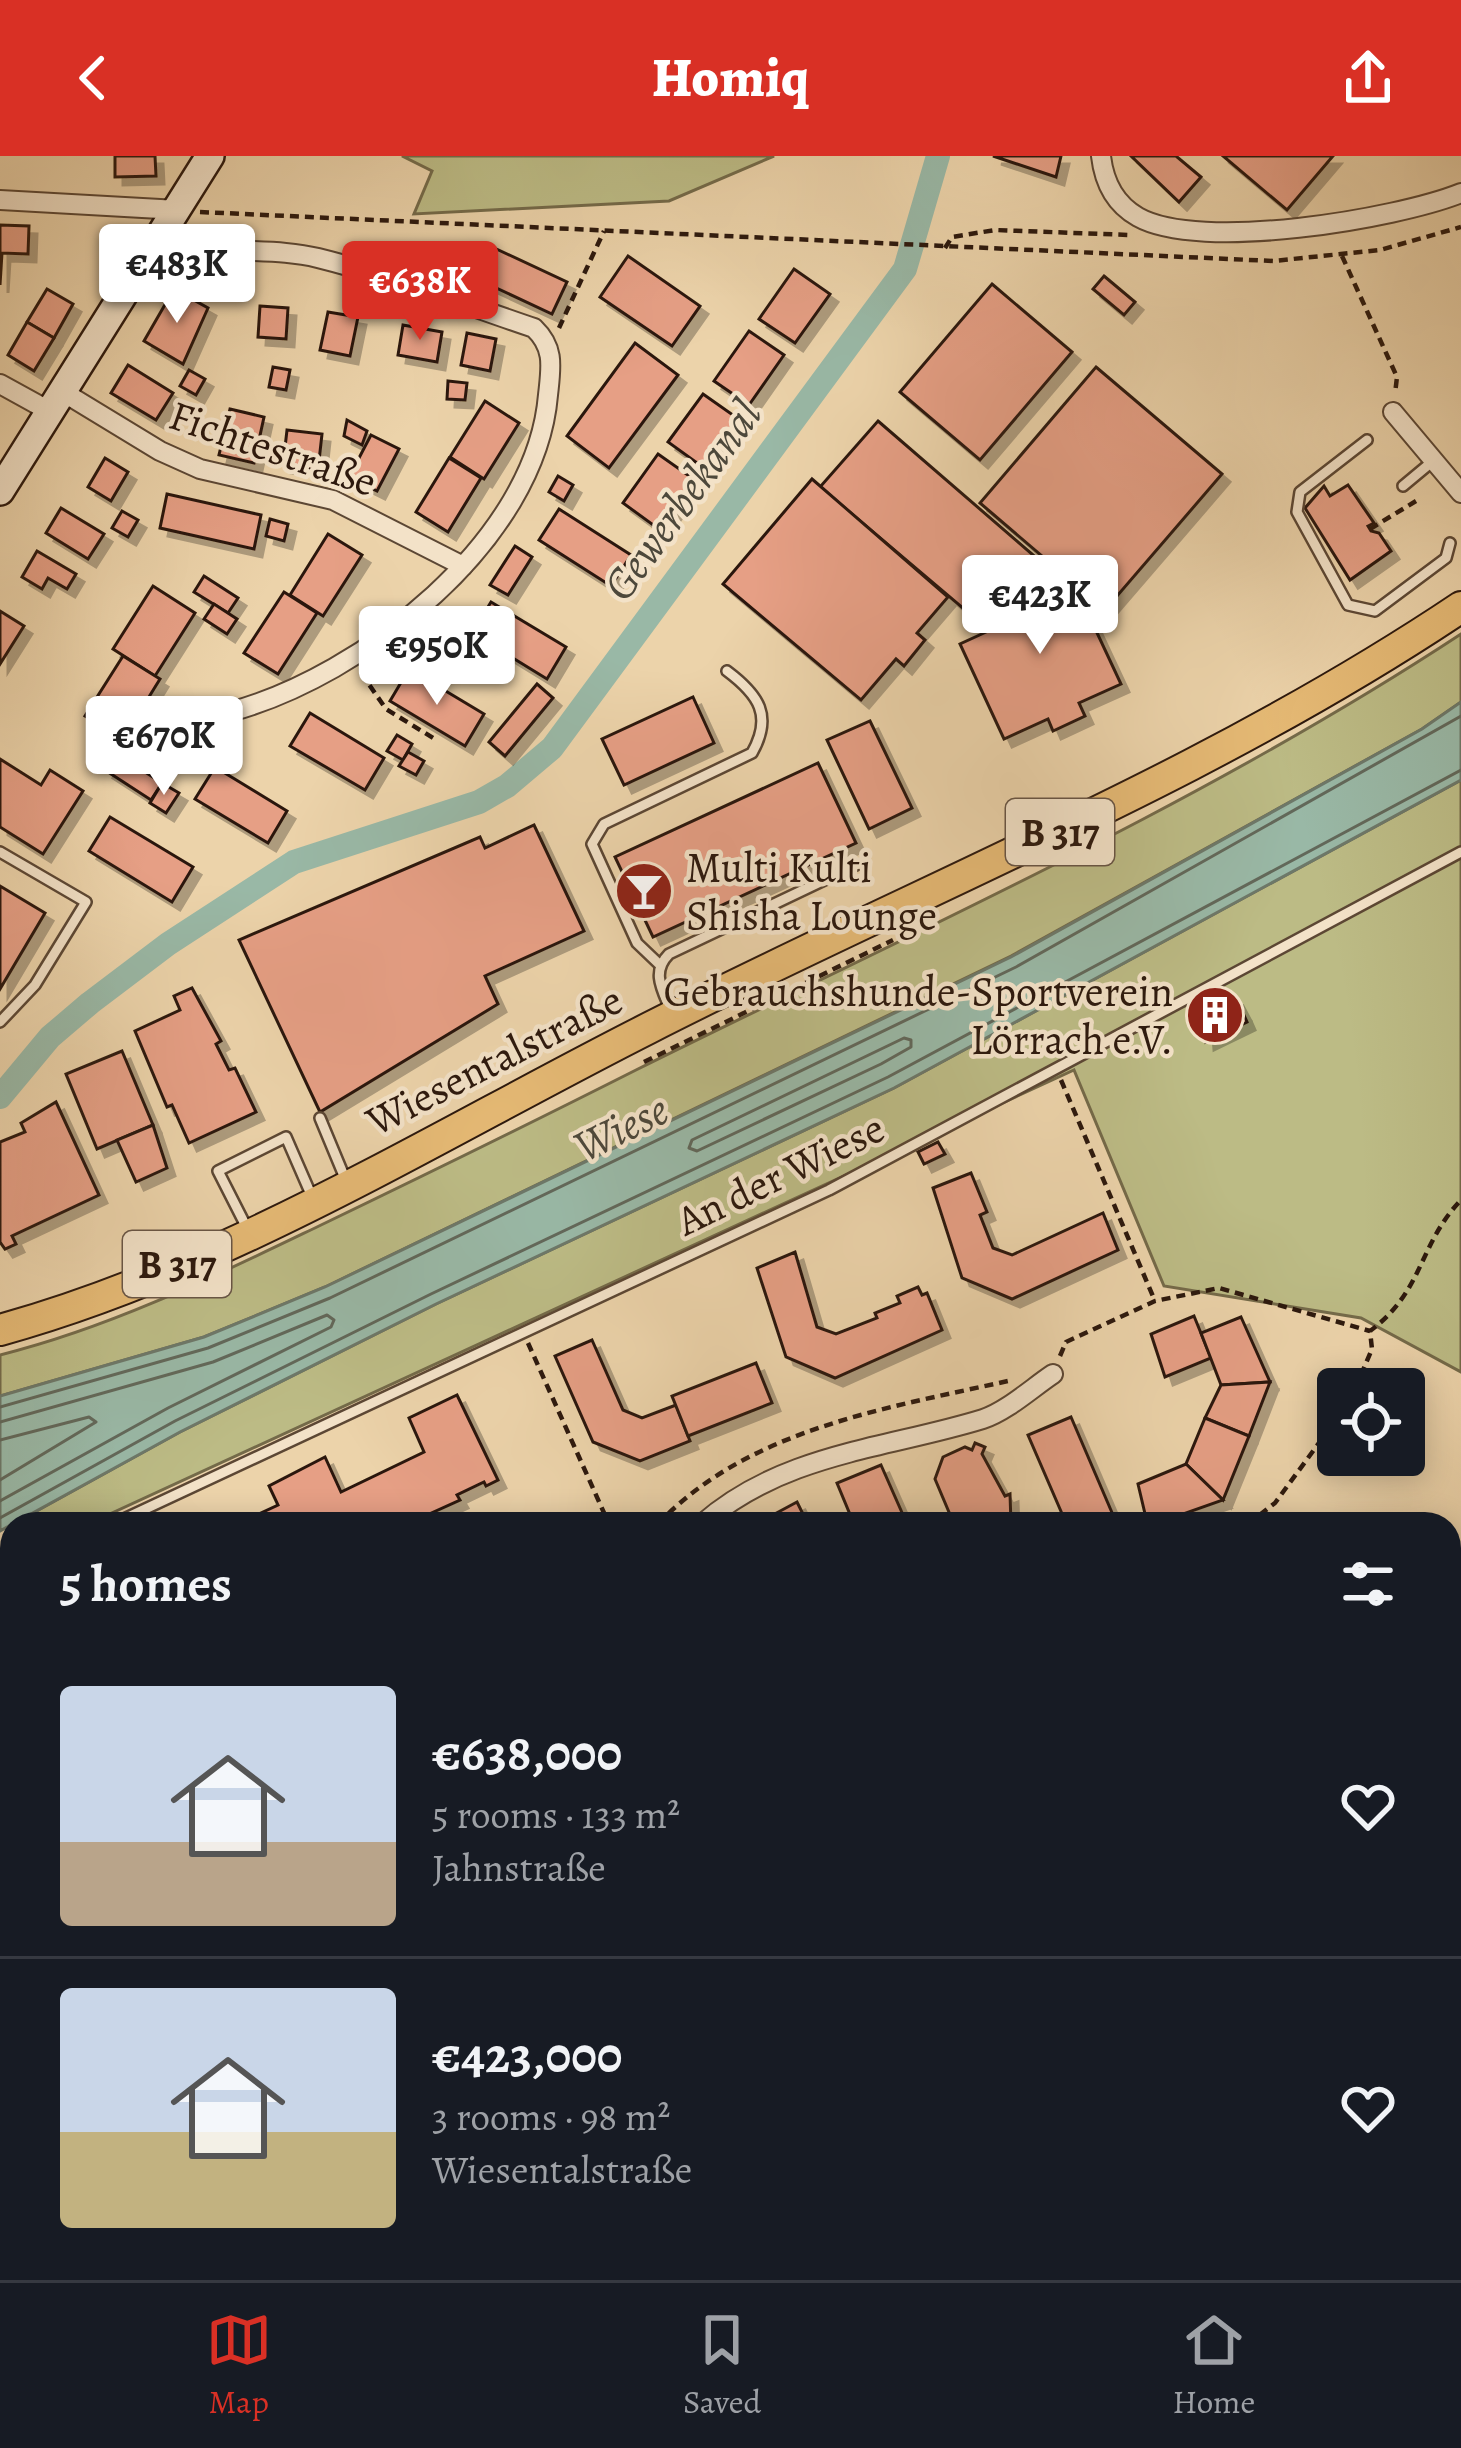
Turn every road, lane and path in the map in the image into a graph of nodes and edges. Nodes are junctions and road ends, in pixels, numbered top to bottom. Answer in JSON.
{"nodes":[{"id":1,"x":210,"y":156,"type":"edge"},
{"id":2,"x":1101,"y":156,"type":"edge"},
{"id":3,"x":1461,"y":193,"type":"edge"},
{"id":4,"x":0,"y":200,"type":"edge"},
{"id":5,"x":170,"y":222,"type":"junction"},
{"id":6,"x":1158,"y":225,"type":"junction"},
{"id":7,"x":1461,"y":227,"type":"edge"},
{"id":8,"x":604,"y":231,"type":"junction"},
{"id":9,"x":944,"y":248,"type":"junction"},
{"id":10,"x":1342,"y":256,"type":"junction"},
{"id":11,"x":548,"y":342,"type":"junction"},
{"id":12,"x":0,"y":384,"type":"edge"},
{"id":13,"x":57,"y":402,"type":"junction"},
{"id":14,"x":1393,"y":412,"type":"joint"},
{"id":15,"x":1367,"y":440,"type":"dead end"},
{"id":16,"x":1433,"y":461,"type":"junction"},
{"id":17,"x":1403,"y":486,"type":"dead end"},
{"id":18,"x":0,"y":491,"type":"edge"},
{"id":19,"x":1461,"y":493,"type":"edge"},
{"id":20,"x":1415,"y":501,"type":"dead end"},
{"id":21,"x":1370,"y":529,"type":"dead end"},
{"id":22,"x":1450,"y":543,"type":"dead end"},
{"id":23,"x":463,"y":566,"type":"junction"},
{"id":24,"x":1461,"y":607,"type":"edge"},
{"id":25,"x":351,"y":658,"type":"junction"},
{"id":26,"x":727,"y":671,"type":"dead end"},
{"id":27,"x":230,"y":712,"type":"dead end"},
{"id":28,"x":438,"y":741,"type":"dead end"},
{"id":29,"x":0,"y":852,"type":"edge"},
{"id":30,"x":1461,"y":852,"type":"edge"},
{"id":31,"x":856,"y":865,"type":"dead end"},
{"id":32,"x":659,"y":964,"type":"junction"},
{"id":33,"x":673,"y":1016,"type":"junction"},
{"id":34,"x":0,"y":1022,"type":"edge"},
{"id":35,"x":1056,"y":1067,"type":"junction"},
{"id":36,"x":320,"y":1118,"type":"dead end"},
{"id":37,"x":347,"y":1183,"type":"junction"},
{"id":38,"x":314,"y":1199,"type":"junction"},
{"id":39,"x":1461,"y":1200,"type":"edge"},
{"id":40,"x":248,"y":1232,"type":"junction"},
{"id":41,"x":1155,"y":1301,"type":"junction"},
{"id":42,"x":0,"y":1330,"type":"edge"},
{"id":43,"x":1370,"y":1331,"type":"junction"},
{"id":44,"x":524,"y":1335,"type":"junction"},
{"id":45,"x":1364,"y":1368,"type":"edge"},
{"id":46,"x":1053,"y":1374,"type":"junction"},
{"id":47,"x":1317,"y":1446,"type":"edge"},
{"id":48,"x":138,"y":1512,"type":"edge"},
{"id":49,"x":604,"y":1512,"type":"edge"},
{"id":50,"x":674,"y":1512,"type":"edge"},
{"id":51,"x":719,"y":1512,"type":"edge"},
{"id":52,"x":1263,"y":1512,"type":"edge"}],
"edges":[{"from":1,"to":5,"type":"main road"},
{"from":2,"to":6,"type":"street"},
{"from":3,"to":6,"type":"street"},
{"from":4,"to":5,"type":"street"},
{"from":5,"to":8,"type":"path"},
{"from":5,"to":11,"type":"street"},
{"from":5,"to":13,"type":"main road"},
{"from":6,"to":9,"type":"path"},
{"from":7,"to":10,"type":"path"},
{"from":8,"to":9,"type":"path"},
{"from":8,"to":11,"type":"path"},
{"from":9,"to":10,"type":"path"},
{"from":10,"to":14,"type":"path"},
{"from":11,"to":23,"type":"street"},
{"from":12,"to":13,"type":"street","name":"Fichtestraße"},
{"from":13,"to":18,"type":"main road"},
{"from":13,"to":23,"type":"street","name":"Fichtestraße"},
{"from":14,"to":16,"type":"street"},
{"from":15,"to":22,"type":"lane"},
{"from":16,"to":17,"type":"lane"},
{"from":16,"to":19,"type":"street"},
{"from":20,"to":21,"type":"path"},
{"from":23,"to":25,"type":"street"},
{"from":24,"to":33,"type":"main road","name":"Wiesentalstraße","number":"B 317"},
{"from":25,"to":27,"type":"street"},
{"from":25,"to":28,"type":"path"},
{"from":26,"to":32,"type":"lane"},
{"from":29,"to":34,"type":"lane"},
{"from":30,"to":35,"type":"lane","name":"An der Wiese"},
{"from":31,"to":32,"type":"lane"},
{"from":32,"to":33,"type":"lane"},
{"from":33,"to":37,"type":"main road","name":"Wiesentalstraße","number":"B 317"},
{"from":35,"to":41,"type":"path"},
{"from":35,"to":44,"type":"lane","name":"An der Wiese"},
{"from":36,"to":37,"type":"lane"},
{"from":37,"to":38,"type":"main road","name":"Wiesentalstraße","number":"B 317"},
{"from":38,"to":40,"type":"main road","name":"Wiesentalstraße","number":"B 317"},
{"from":38,"to":40,"type":"lane"},
{"from":39,"to":43,"type":"path"},
{"from":40,"to":42,"type":"main road","name":"Wiesentalstraße","number":"B 317"},
{"from":41,"to":43,"type":"path"},
{"from":41,"to":46,"type":"path"},
{"from":43,"to":45,"type":"path"},
{"from":44,"to":48,"type":"lane","name":"An der Wiese"},
{"from":44,"to":49,"type":"path"},
{"from":46,"to":50,"type":"path"},
{"from":46,"to":51,"type":"street"},
{"from":47,"to":52,"type":"path"}]}
